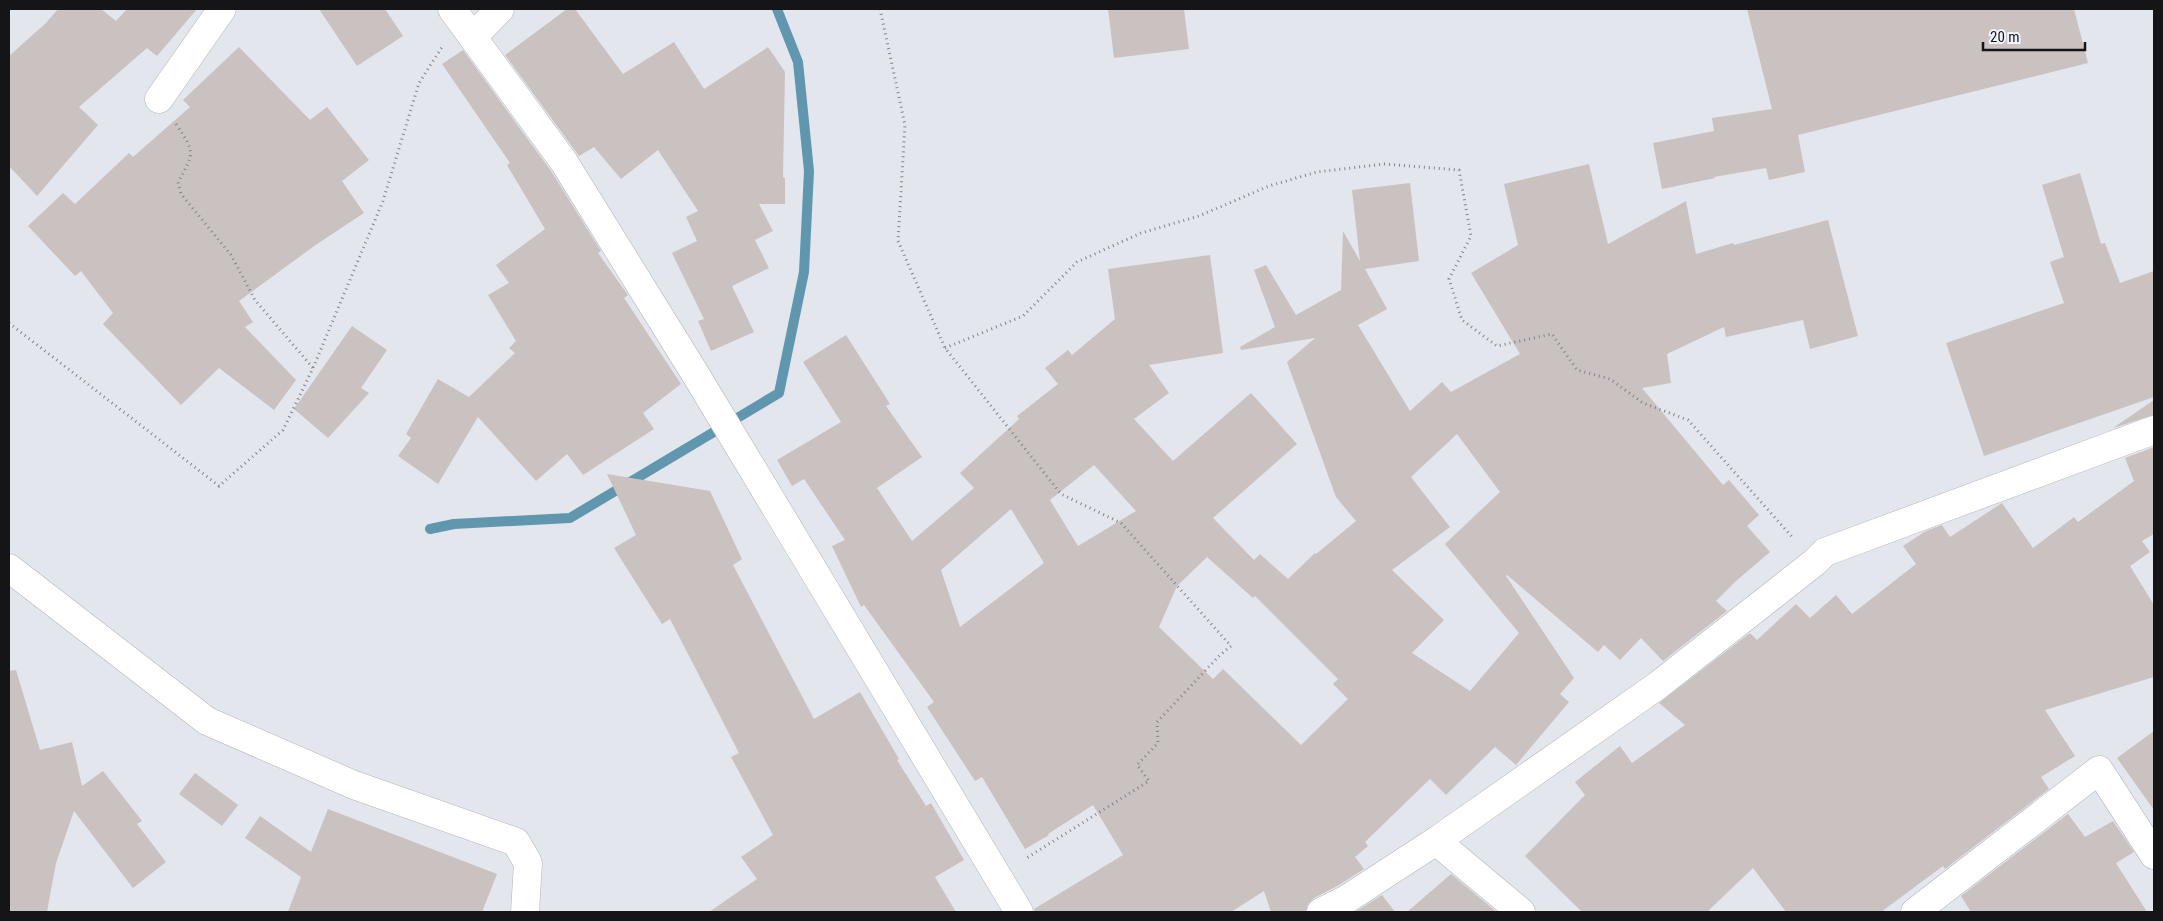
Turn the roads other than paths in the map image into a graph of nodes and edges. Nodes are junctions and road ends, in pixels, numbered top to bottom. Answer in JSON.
{"nodes":[{"id":1,"x":222,"y":9,"type":"edge"},
{"id":2,"x":500,"y":9,"type":"edge"},
{"id":3,"x":462,"y":21,"type":"edge"},
{"id":4,"x":159,"y":99,"type":"road end"},
{"id":5,"x":2154,"y":430,"type":"edge"},
{"id":6,"x":9,"y":568,"type":"edge"},
{"id":7,"x":1436,"y":841,"type":"junction"},
{"id":8,"x":2154,"y":855,"type":"edge"},
{"id":9,"x":525,"y":912,"type":"edge"},
{"id":10,"x":1019,"y":912,"type":"edge"},
{"id":11,"x":1321,"y":912,"type":"edge"},
{"id":12,"x":1521,"y":912,"type":"edge"},
{"id":13,"x":1915,"y":912,"type":"edge"}],
"edges":[{"from":1,"to":4,"type":"street"},
{"from":2,"to":3,"type":"street"},
{"from":3,"to":10,"type":"street"},
{"from":5,"to":7,"type":"street"},
{"from":6,"to":9,"type":"street"},
{"from":7,"to":11,"type":"street"},
{"from":7,"to":12,"type":"street"},
{"from":8,"to":13,"type":"street"}]}
